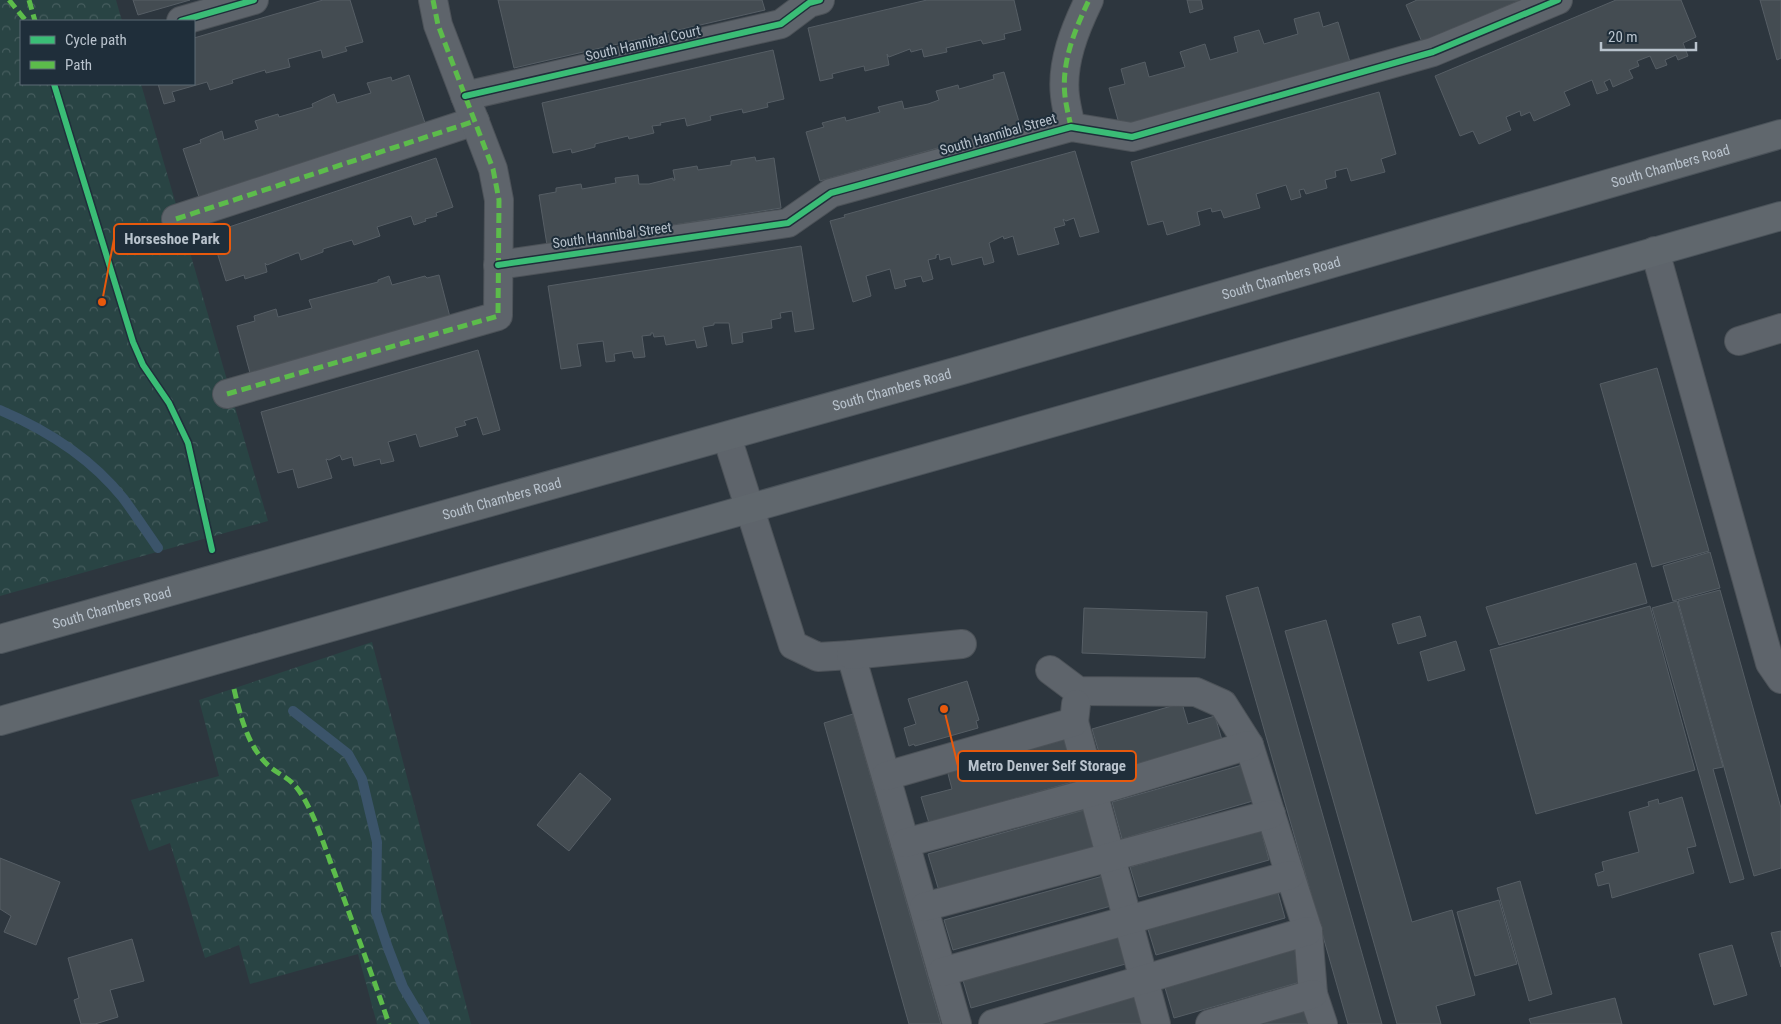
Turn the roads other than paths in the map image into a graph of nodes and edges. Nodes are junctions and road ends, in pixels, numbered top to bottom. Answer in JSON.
{"nodes":[{"id":1,"x":254,"y":0,"type":"edge"},
{"id":2,"x":433,"y":0,"type":"edge"},
{"id":3,"x":820,"y":0,"type":"edge"},
{"id":4,"x":1089,"y":0,"type":"edge"},
{"id":5,"x":1558,"y":0,"type":"edge"},
{"id":6,"x":184,"y":20,"type":"edge"},
{"id":7,"x":465,"y":96,"type":"junction"},
{"id":8,"x":475,"y":121,"type":"junction"},
{"id":9,"x":1071,"y":127,"type":"junction"},
{"id":10,"x":1781,"y":134,"type":"edge"},
{"id":11,"x":1781,"y":216,"type":"edge"},
{"id":12,"x":176,"y":219,"type":"dead end"},
{"id":13,"x":1655,"y":251,"type":"junction"},
{"id":14,"x":498,"y":264,"type":"junction"},
{"id":15,"x":1781,"y":328,"type":"edge"},
{"id":16,"x":1739,"y":341,"type":"dead end"},
{"id":17,"x":227,"y":394,"type":"dead end"},
{"id":18,"x":727,"y":436,"type":"junction"},
{"id":19,"x":750,"y":507,"type":"junction"},
{"id":20,"x":0,"y":639,"type":"edge"},
{"id":21,"x":962,"y":644,"type":"dead end"},
{"id":22,"x":851,"y":655,"type":"junction"},
{"id":23,"x":1050,"y":670,"type":"dead end"},
{"id":24,"x":1781,"y":679,"type":"edge"},
{"id":25,"x":1078,"y":691,"type":"junction"},
{"id":26,"x":0,"y":722,"type":"edge"},
{"id":27,"x":1074,"y":722,"type":"junction"},
{"id":28,"x":1249,"y":745,"type":"junction"},
{"id":29,"x":886,"y":776,"type":"junction"},
{"id":30,"x":1093,"y":792,"type":"junction"},
{"id":31,"x":1271,"y":814,"type":"junction"},
{"id":32,"x":906,"y":843,"type":"junction"},
{"id":33,"x":1110,"y":856,"type":"junction"},
{"id":34,"x":1290,"y":876,"type":"junction"},
{"id":35,"x":924,"y":906,"type":"junction"},
{"id":36,"x":1128,"y":920,"type":"junction"},
{"id":37,"x":1308,"y":931,"type":"junction"},
{"id":38,"x":942,"y":972,"type":"junction"},
{"id":39,"x":1144,"y":978,"type":"junction"},
{"id":40,"x":1314,"y":994,"type":"junction"},
{"id":41,"x":957,"y":1024,"type":"edge"},
{"id":42,"x":993,"y":1024,"type":"edge"},
{"id":43,"x":1156,"y":1024,"type":"edge"},
{"id":44,"x":1210,"y":1024,"type":"edge"},
{"id":45,"x":1323,"y":1024,"type":"edge"}],
"edges":[{"from":1,"to":6,"type":"street"},
{"from":2,"to":7,"type":"street"},
{"from":3,"to":7,"type":"street","name":"South Hannibal Court"},
{"from":4,"to":9,"type":"street"},
{"from":5,"to":9,"type":"street","name":"South Hannibal Street"},
{"from":7,"to":8,"type":"street"},
{"from":8,"to":12,"type":"street"},
{"from":8,"to":14,"type":"street"},
{"from":9,"to":14,"type":"street","name":"South Hannibal Street"},
{"from":10,"to":18,"type":"main road","name":"South Chambers Road"},
{"from":11,"to":13,"type":"main road"},
{"from":13,"to":19,"type":"main road"},
{"from":13,"to":24,"type":"street"},
{"from":14,"to":17,"type":"street"},
{"from":15,"to":16,"type":"street"},
{"from":18,"to":19,"type":"street"},
{"from":18,"to":20,"type":"main road","name":"South Chambers Road"},
{"from":19,"to":22,"type":"street"},
{"from":19,"to":26,"type":"main road"},
{"from":21,"to":22,"type":"street"},
{"from":22,"to":29,"type":"street"},
{"from":23,"to":25,"type":"street"},
{"from":25,"to":27,"type":"street"},
{"from":25,"to":28,"type":"street"},
{"from":27,"to":29,"type":"street"},
{"from":27,"to":30,"type":"street"},
{"from":28,"to":30,"type":"street"},
{"from":28,"to":31,"type":"street"},
{"from":29,"to":32,"type":"street"},
{"from":30,"to":32,"type":"street"},
{"from":30,"to":33,"type":"street"},
{"from":31,"to":33,"type":"street"},
{"from":31,"to":34,"type":"street"},
{"from":32,"to":35,"type":"street"},
{"from":33,"to":35,"type":"street"},
{"from":33,"to":36,"type":"street"},
{"from":34,"to":36,"type":"street"},
{"from":34,"to":37,"type":"street"},
{"from":35,"to":38,"type":"street"},
{"from":36,"to":38,"type":"street"},
{"from":36,"to":39,"type":"street"},
{"from":37,"to":39,"type":"street"},
{"from":37,"to":40,"type":"street"},
{"from":38,"to":41,"type":"street"},
{"from":39,"to":42,"type":"street"},
{"from":39,"to":43,"type":"street"},
{"from":40,"to":44,"type":"street"},
{"from":40,"to":45,"type":"street"}]}
